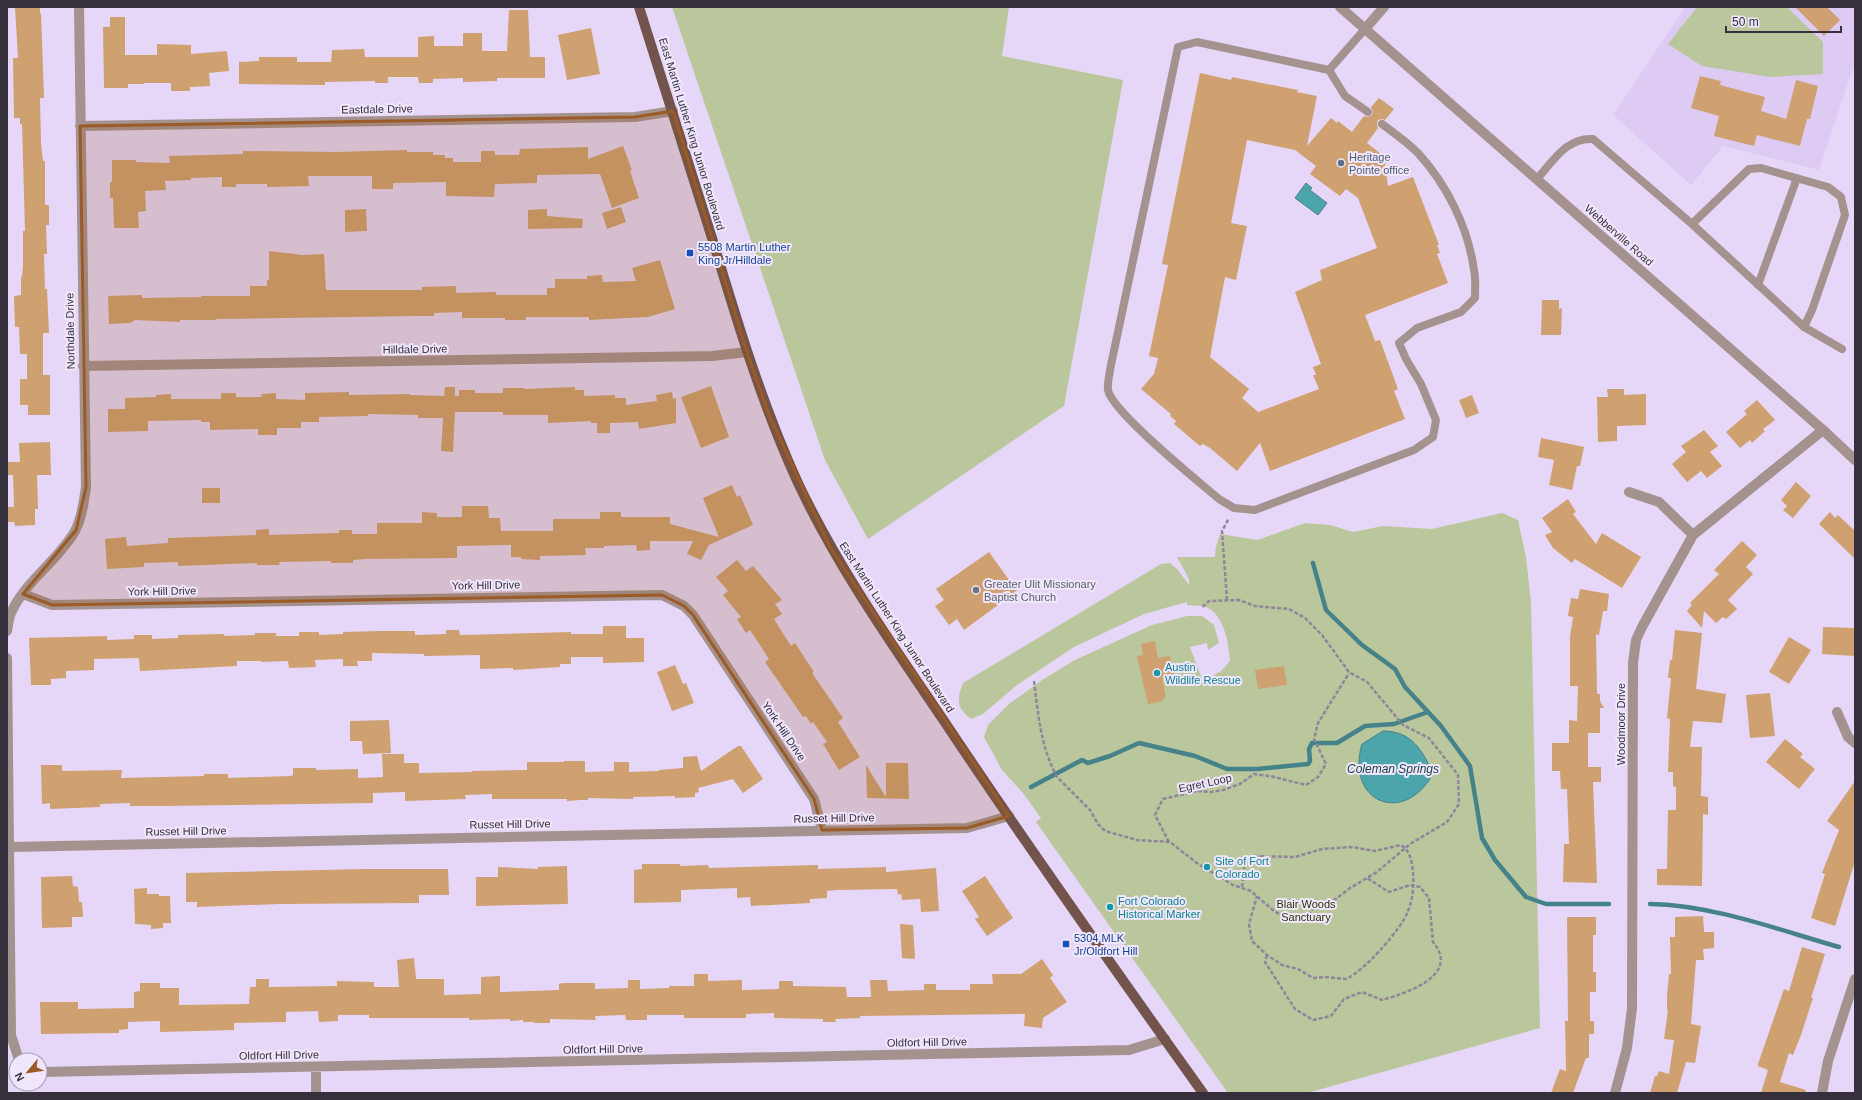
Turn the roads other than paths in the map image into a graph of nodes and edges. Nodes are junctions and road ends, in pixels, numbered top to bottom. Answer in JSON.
{"nodes":[{"id":1,"x":79,"y":7,"type":"edge"},
{"id":2,"x":639,"y":7,"type":"edge"},
{"id":3,"x":1340,"y":7,"type":"edge"},
{"id":4,"x":1384,"y":7,"type":"edge"},
{"id":5,"x":1365,"y":29,"type":"junction"},
{"id":6,"x":1329,"y":70,"type":"junction"},
{"id":7,"x":673,"y":111,"type":"junction"},
{"id":8,"x":1368,"y":112,"type":"dead end"},
{"id":9,"x":1382,"y":124,"type":"dead end"},
{"id":10,"x":80,"y":126,"type":"junction"},
{"id":11,"x":1797,"y":178,"type":"junction"},
{"id":12,"x":1537,"y":179,"type":"junction"},
{"id":13,"x":1692,"y":224,"type":"junction"},
{"id":14,"x":1758,"y":285,"type":"junction"},
{"id":15,"x":1804,"y":327,"type":"junction"},
{"id":16,"x":1842,"y":350,"type":"dead end"},
{"id":17,"x":747,"y":352,"type":"junction"},
{"id":18,"x":83,"y":366,"type":"junction"},
{"id":19,"x":1824,"y":430,"type":"junction"},
{"id":20,"x":1855,"y":460,"type":"edge"},
{"id":21,"x":1629,"y":492,"type":"dead end"},
{"id":22,"x":1693,"y":535,"type":"junction"},
{"id":23,"x":23,"y":594,"type":"junction"},
{"id":24,"x":7,"y":631,"type":"edge"},
{"id":25,"x":7,"y":658,"type":"edge"},
{"id":26,"x":1837,"y":712,"type":"dead end"},
{"id":27,"x":1855,"y":743,"type":"edge"},
{"id":28,"x":1009,"y":816,"type":"junction"},
{"id":29,"x":822,"y":830,"type":"junction"},
{"id":30,"x":10,"y":847,"type":"junction"},
{"id":31,"x":1855,"y":979,"type":"edge"},
{"id":32,"x":1165,"y":1039,"type":"junction"},
{"id":33,"x":16,"y":1052,"type":"edge"},
{"id":34,"x":316,"y":1067,"type":"junction"},
{"id":35,"x":48,"y":1072,"type":"edge"},
{"id":36,"x":316,"y":1093,"type":"edge"},
{"id":37,"x":1203,"y":1093,"type":"edge"},
{"id":38,"x":1615,"y":1093,"type":"edge"},
{"id":39,"x":1822,"y":1093,"type":"edge"}],
"edges":[{"from":1,"to":10,"type":"street","name":"Northdale Drive"},
{"from":2,"to":7,"type":"main road","name":"East Martin Luther King Junior Boulevard"},
{"from":3,"to":5,"type":"street","name":"Webberville Road"},
{"from":4,"to":5,"type":"street"},
{"from":5,"to":6,"type":"lane"},
{"from":5,"to":12,"type":"street","name":"Webberville Road"},
{"from":6,"to":8,"type":"lane"},
{"from":6,"to":9,"type":"lane"},
{"from":7,"to":10,"type":"street","name":"Eastdale Drive"},
{"from":7,"to":17,"type":"main road","name":"East Martin Luther King Junior Boulevard"},
{"from":10,"to":18,"type":"street","name":"Northdale Drive"},
{"from":11,"to":13,"type":"lane"},
{"from":11,"to":14,"type":"lane"},
{"from":11,"to":15,"type":"lane"},
{"from":12,"to":13,"type":"lane"},
{"from":12,"to":19,"type":"street","name":"Webberville Road"},
{"from":13,"to":14,"type":"lane"},
{"from":14,"to":15,"type":"lane"},
{"from":15,"to":16,"type":"lane"},
{"from":17,"to":18,"type":"street","name":"Hilldale Drive"},
{"from":17,"to":28,"type":"main road","name":"East Martin Luther King Junior Boulevard"},
{"from":18,"to":23,"type":"street","name":"Northdale Drive"},
{"from":19,"to":20,"type":"street","name":"Webberville Road"},
{"from":19,"to":22,"type":"street","name":"Woodmoor Drive"},
{"from":21,"to":22,"type":"street"},
{"from":22,"to":38,"type":"street","name":"Woodmoor Drive"},
{"from":23,"to":24,"type":"street","name":"Northdale Drive"},
{"from":23,"to":29,"type":"street","name":"York Hill Drive"},
{"from":25,"to":30,"type":"street"},
{"from":26,"to":27,"type":"street"},
{"from":28,"to":29,"type":"street","name":"Russet Hill Drive"},
{"from":28,"to":32,"type":"main road","name":"East Martin Luther King Junior Boulevard"},
{"from":29,"to":30,"type":"street","name":"Russet Hill Drive"},
{"from":30,"to":33,"type":"street"},
{"from":31,"to":39,"type":"street"},
{"from":32,"to":34,"type":"street","name":"Oldfort Hill Drive"},
{"from":32,"to":37,"type":"main road","name":"East Martin Luther King Junior Boulevard"},
{"from":34,"to":35,"type":"street","name":"Oldfort Hill Drive"},
{"from":34,"to":36,"type":"street"}]}
